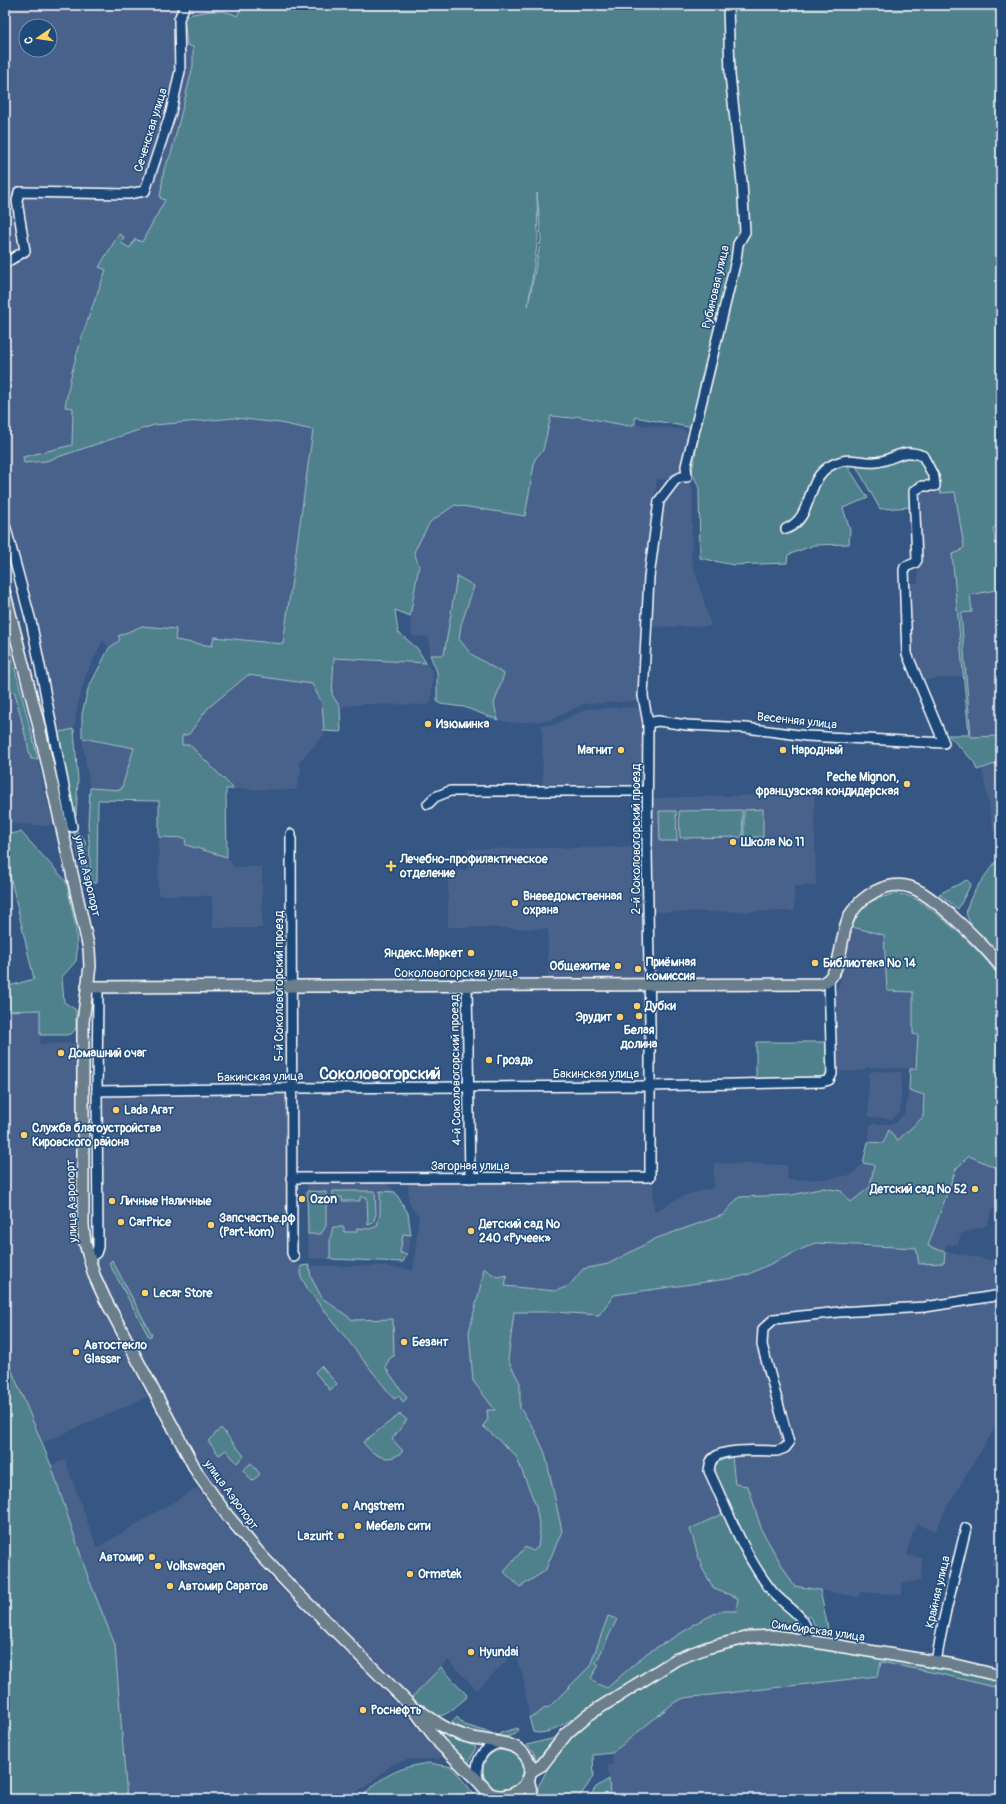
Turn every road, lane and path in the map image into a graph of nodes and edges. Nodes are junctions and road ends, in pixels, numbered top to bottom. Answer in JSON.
{"nodes":[{"id":1,"x":184,"y":5,"type":"edge"},
{"id":2,"x":728,"y":5,"type":"edge"},
{"id":3,"x":5,"y":263,"type":"edge"},
{"id":4,"x":659,"y":501,"type":"joint"},
{"id":5,"x":5,"y":525,"type":"edge"},
{"id":6,"x":786,"y":529,"type":"dead end"},
{"id":7,"x":5,"y":594,"type":"edge"},
{"id":8,"x":648,"y":723,"type":"junction"},
{"id":9,"x":647,"y":791,"type":"junction"},
{"id":10,"x":428,"y":804,"type":"dead end"},
{"id":11,"x":72,"y":827,"type":"dead end"},
{"id":12,"x":291,"y":834,"type":"dead end"},
{"id":13,"x":1001,"y":967,"type":"edge"},
{"id":14,"x":827,"y":981,"type":"junction"},
{"id":15,"x":649,"y":985,"type":"junction"},
{"id":16,"x":291,"y":986,"type":"junction"},
{"id":17,"x":467,"y":986,"type":"junction"},
{"id":18,"x":87,"y":987,"type":"junction"},
{"id":19,"x":98,"y":987,"type":"junction"},
{"id":20,"x":649,"y":1086,"type":"junction"},
{"id":21,"x":468,"y":1087,"type":"junction"},
{"id":22,"x":292,"y":1088,"type":"junction"},
{"id":23,"x":97,"y":1091,"type":"junction"},
{"id":24,"x":650,"y":1177,"type":"joint"},
{"id":25,"x":291,"y":1178,"type":"junction"},
{"id":26,"x":470,"y":1178,"type":"junction"},
{"id":27,"x":294,"y":1257,"type":"dead end"},
{"id":28,"x":89,"y":1258,"type":"junction"},
{"id":29,"x":1001,"y":1295,"type":"edge"},
{"id":30,"x":966,"y":1528,"type":"dead end"},
{"id":31,"x":808,"y":1641,"type":"junction"},
{"id":32,"x":936,"y":1662,"type":"junction"},
{"id":33,"x":1001,"y":1676,"type":"edge"},
{"id":34,"x":412,"y":1707,"type":"junction"},
{"id":35,"x":500,"y":1743,"type":"junction"},
{"id":36,"x":529,"y":1775,"type":"junction"},
{"id":37,"x":479,"y":1782,"type":"junction"},
{"id":38,"x":492,"y":1796,"type":"edge"},
{"id":39,"x":533,"y":1799,"type":"edge"}],
"edges":[{"from":1,"to":3,"type":"street","name":"Сеченская улица"},
{"from":2,"to":4,"type":"street","name":"Рубиновая улица"},
{"from":4,"to":8,"type":"street","name":"2-й Соколовогорский проезд"},
{"from":5,"to":11,"type":"street"},
{"from":6,"to":8,"type":"street","name":"Весенняя улица"},
{"from":7,"to":18,"type":"main road","name":"улица Аэропорт"},
{"from":8,"to":9,"type":"street","name":"2-й Соколовогорский проезд"},
{"from":9,"to":10,"type":"street"},
{"from":9,"to":15,"type":"street","name":"2-й Соколовогорский проезд"},
{"from":12,"to":16,"type":"street","name":"5-й Соколовогорский проезд"},
{"from":13,"to":14,"type":"main road"},
{"from":14,"to":15,"type":"main road","name":"Соколовогорская улица"},
{"from":14,"to":20,"type":"street","name":"Бакинская улица"},
{"from":15,"to":17,"type":"main road","name":"Соколовогорская улица"},
{"from":15,"to":20,"type":"street","name":"2-й Соколовогорский проезд"},
{"from":16,"to":17,"type":"main road","name":"Соколовогорская улица"},
{"from":16,"to":19,"type":"main road","name":"Соколовогорская улица"},
{"from":16,"to":22,"type":"street","name":"5-й Соколовогорский проезд"},
{"from":17,"to":21,"type":"street","name":"4-й Соколовогорский проезд"},
{"from":18,"to":19,"type":"main road","name":"Соколовогорская улица"},
{"from":18,"to":28,"type":"main road","name":"улица Аэропорт"},
{"from":19,"to":23,"type":"street"},
{"from":20,"to":21,"type":"street","name":"Бакинская улица"},
{"from":20,"to":24,"type":"street","name":"2-й Соколовогорский проезд"},
{"from":21,"to":22,"type":"street","name":"Бакинская улица"},
{"from":21,"to":26,"type":"street","name":"4-й Соколовогорский проезд"},
{"from":22,"to":23,"type":"street","name":"Бакинская улица"},
{"from":22,"to":25,"type":"street","name":"5-й Соколовогорский проезд"},
{"from":23,"to":28,"type":"street"},
{"from":24,"to":26,"type":"street","name":"Загорная улица"},
{"from":25,"to":26,"type":"street","name":"Загорная улица"},
{"from":25,"to":27,"type":"street","name":"5-й Соколовогорский проезд"},
{"from":28,"to":34,"type":"main road","name":"улица Аэропорт"},
{"from":29,"to":31,"type":"street"},
{"from":30,"to":32,"type":"street","name":"Крайняя улица"},
{"from":31,"to":32,"type":"main road","name":"Симбирская улица"},
{"from":31,"to":36,"type":"main road","name":"Симбирская улица"},
{"from":32,"to":33,"type":"main road","name":"Симбирская улица"},
{"from":34,"to":35,"type":"main road","name":"улица Аэропорт"},
{"from":34,"to":37,"type":"main road","name":"улица Аэропорт"},
{"from":35,"to":36,"type":"main road","name":"улица Аэропорт"},
{"from":35,"to":37,"type":"street"},
{"from":36,"to":38,"type":"main road","name":"улица Аэропорт"},
{"from":36,"to":39,"type":"main road","name":"улица Аэропорт"},
{"from":37,"to":38,"type":"main road","name":"улица Аэропорт"}]}
